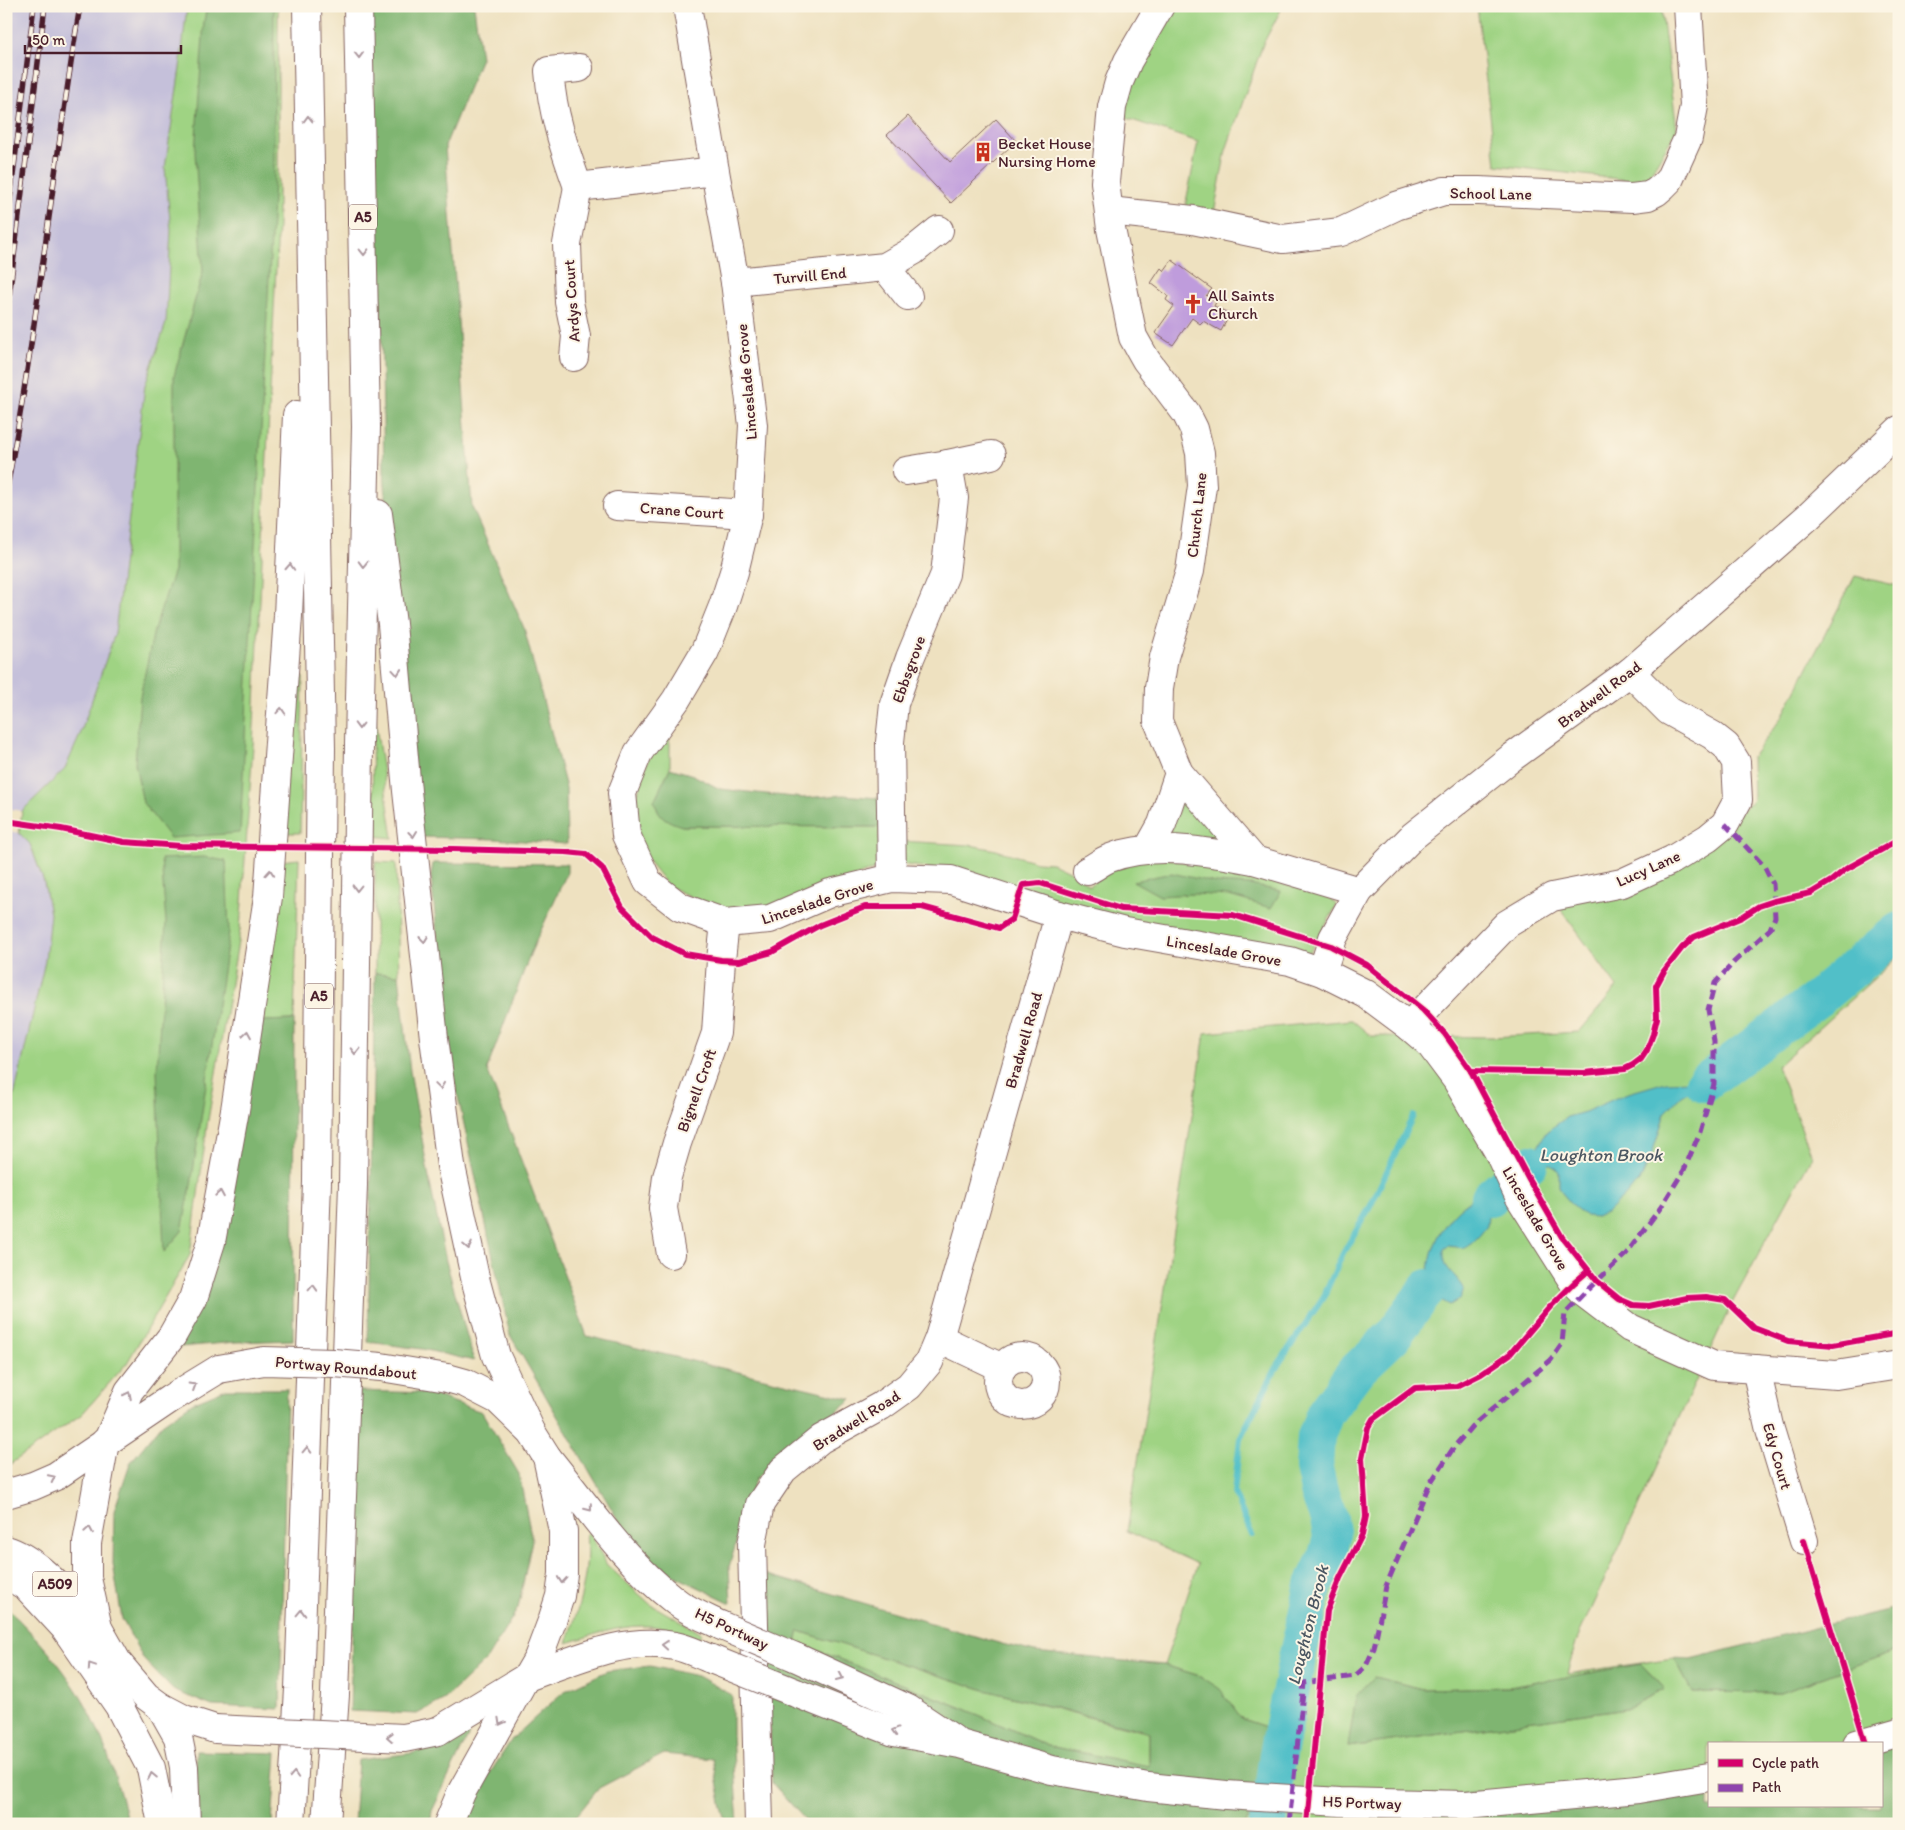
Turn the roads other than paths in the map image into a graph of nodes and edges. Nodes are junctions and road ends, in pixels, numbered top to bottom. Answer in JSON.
{"nodes":[{"id":1,"x":307,"y":6,"type":"edge"},
{"id":2,"x":358,"y":6,"type":"edge"},
{"id":3,"x":687,"y":6,"type":"edge"},
{"id":4,"x":1160,"y":6,"type":"edge"},
{"id":5,"x":1688,"y":6,"type":"edge"},
{"id":6,"x":579,"y":68,"type":"dead end"},
{"id":7,"x":309,"y":168,"type":"junction"},
{"id":8,"x":714,"y":171,"type":"junction"},
{"id":9,"x":578,"y":187,"type":"junction"},
{"id":10,"x":1110,"y":211,"type":"junction"},
{"id":11,"x":939,"y":230,"type":"dead end"},
{"id":12,"x":885,"y":267,"type":"junction"},
{"id":13,"x":735,"y":282,"type":"junction"},
{"id":14,"x":908,"y":296,"type":"dead end"},
{"id":15,"x":574,"y":357,"type":"dead end"},
{"id":16,"x":366,"y":427,"type":"junction"},
{"id":17,"x":1899,"y":430,"type":"edge"},
{"id":18,"x":991,"y":455,"type":"dead end"},
{"id":19,"x":948,"y":464,"type":"junction"},
{"id":20,"x":906,"y":471,"type":"dead end"},
{"id":21,"x":617,"y":506,"type":"dead end"},
{"id":22,"x":748,"y":514,"type":"junction"},
{"id":23,"x":1630,"y":672,"type":"junction"},
{"id":24,"x":1178,"y":773,"type":"junction"},
{"id":25,"x":1148,"y":849,"type":"junction"},
{"id":26,"x":1254,"y":860,"type":"junction"},
{"id":27,"x":1087,"y":871,"type":"dead end"},
{"id":28,"x":892,"y":878,"type":"junction"},
{"id":29,"x":1359,"y":891,"type":"junction"},
{"id":30,"x":1059,"y":915,"type":"junction"},
{"id":31,"x":725,"y":923,"type":"junction"},
{"id":32,"x":1322,"y":972,"type":"junction"},
{"id":33,"x":1409,"y":1026,"type":"junction"},
{"id":34,"x":671,"y":1254,"type":"dead end"},
{"id":35,"x":939,"y":1338,"type":"junction"},
{"id":36,"x":1899,"y":1365,"type":"edge"},
{"id":37,"x":1002,"y":1368,"type":"dead end"},
{"id":38,"x":1756,"y":1369,"type":"junction"},
{"id":39,"x":532,"y":1433,"type":"junction"},
{"id":40,"x":106,"y":1441,"type":"junction"},
{"id":41,"x":547,"y":1457,"type":"junction"},
{"id":42,"x":6,"y":1494,"type":"edge"},
{"id":43,"x":1804,"y":1542,"type":"dead end"},
{"id":44,"x":6,"y":1550,"type":"edge"},
{"id":45,"x":6,"y":1574,"type":"edge"},
{"id":46,"x":98,"y":1628,"type":"junction"},
{"id":47,"x":526,"y":1679,"type":"junction"},
{"id":48,"x":161,"y":1707,"type":"junction"},
{"id":49,"x":1891,"y":1734,"type":"edge"},
{"id":50,"x":1864,"y":1742,"type":"edge"},
{"id":51,"x":960,"y":1744,"type":"junction"},
{"id":52,"x":1708,"y":1777,"type":"edge"},
{"id":53,"x":162,"y":1824,"type":"edge"},
{"id":54,"x":186,"y":1824,"type":"edge"},
{"id":55,"x":291,"y":1824,"type":"edge"},
{"id":56,"x":326,"y":1824,"type":"edge"},
{"id":57,"x":448,"y":1824,"type":"edge"},
{"id":58,"x":758,"y":1824,"type":"edge"}],
"edges":[{"from":7,"to":1,"type":"main road","number":"A5","one_way":true},
{"from":2,"to":16,"type":"main road","number":"A5","one_way":true},
{"from":3,"to":8,"type":"main road","name":"Linceslade Grove"},
{"from":4,"to":10,"type":"main road","name":"Church Lane"},
{"from":5,"to":10,"type":"main road","name":"School Lane"},
{"from":6,"to":9,"type":"main road"},
{"from":40,"to":7,"type":"main road","one_way":true},
{"from":55,"to":7,"type":"main road","number":"A5","one_way":true},
{"from":8,"to":9,"type":"main road"},
{"from":8,"to":13,"type":"main road","name":"Linceslade Grove"},
{"from":9,"to":15,"type":"main road","name":"Ardys Court"},
{"from":10,"to":24,"type":"main road","name":"Church Lane"},
{"from":11,"to":12,"type":"main road","name":"Turvill End"},
{"from":12,"to":13,"type":"main road","name":"Turvill End"},
{"from":12,"to":14,"type":"main road"},
{"from":13,"to":22,"type":"main road","name":"Linceslade Grove"},
{"from":16,"to":39,"type":"main road","one_way":true},
{"from":16,"to":56,"type":"main road","number":"A5","one_way":true},
{"from":17,"to":23,"type":"main road","name":"Bradwell Road"},
{"from":18,"to":19,"type":"main road"},
{"from":19,"to":20,"type":"main road"},
{"from":19,"to":28,"type":"main road","name":"Ebbsgrove"},
{"from":21,"to":22,"type":"main road","name":"Crane Court"},
{"from":22,"to":31,"type":"main road","name":"Linceslade Grove"},
{"from":23,"to":29,"type":"main road","name":"Bradwell Road"},
{"from":23,"to":33,"type":"main road","name":"Lucy Lane"},
{"from":24,"to":25,"type":"main road"},
{"from":24,"to":26,"type":"main road","name":"Church Lane"},
{"from":25,"to":26,"type":"main road"},
{"from":25,"to":27,"type":"main road"},
{"from":26,"to":29,"type":"main road"},
{"from":28,"to":30,"type":"main road","name":"Linceslade Grove"},
{"from":28,"to":31,"type":"main road","name":"Linceslade Grove"},
{"from":29,"to":32,"type":"main road","name":"Bradwell Road"},
{"from":30,"to":32,"type":"main road","name":"Linceslade Grove"},
{"from":30,"to":35,"type":"main road","name":"Bradwell Road"},
{"from":31,"to":34,"type":"main road","name":"Bignell Croft"},
{"from":32,"to":33,"type":"main road","name":"Linceslade Grove"},
{"from":33,"to":38,"type":"main road","name":"Linceslade Grove"},
{"from":35,"to":37,"type":"main road"},
{"from":35,"to":58,"type":"main road","name":"Bradwell Road"},
{"from":36,"to":38,"type":"main road","name":"Linceslade Grove"},
{"from":38,"to":43,"type":"main road","name":"Edy Court"},
{"from":40,"to":39,"type":"main road","name":"Portway Roundabout","one_way":true,"bridge":true},
{"from":39,"to":41,"type":"main road","name":"Portway Roundabout"},
{"from":42,"to":40,"type":"main road","one_way":true},
{"from":46,"to":40,"type":"main road","one_way":true},
{"from":41,"to":47,"type":"main road","name":"Portway Roundabout","one_way":true},
{"from":41,"to":51,"type":"main road","name":"H5 Portway","one_way":true,"bridge":true},
{"from":44,"to":46,"type":"main road","number":"A509"},
{"from":53,"to":45,"type":"main road","one_way":true},
{"from":46,"to":48,"type":"main road"},
{"from":47,"to":48,"type":"main road","one_way":true,"bridge":true},
{"from":51,"to":47,"type":"main road","name":"H5 Portway","one_way":true,"bridge":true},
{"from":47,"to":57,"type":"main road","name":"Portway Roundabout","one_way":true},
{"from":48,"to":54,"type":"main road"},
{"from":49,"to":50,"type":"main road"},
{"from":51,"to":52,"type":"main road","name":"H5 Portway"}]}
